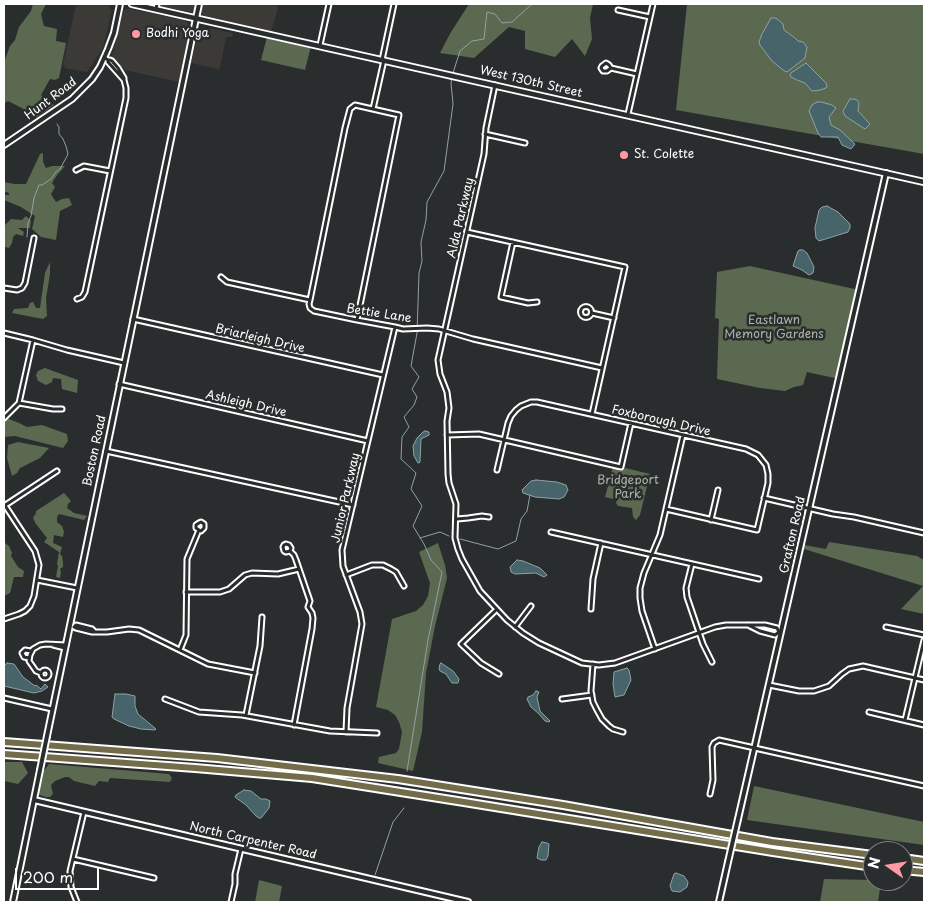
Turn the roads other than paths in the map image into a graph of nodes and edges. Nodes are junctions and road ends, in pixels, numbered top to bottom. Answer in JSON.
{"nodes":[{"id":1,"x":120,"y":4,"type":"edge"},
{"id":2,"x":132,"y":4,"type":"edge"},
{"id":3,"x":199,"y":4,"type":"edge"},
{"id":4,"x":329,"y":4,"type":"edge"},
{"id":5,"x":394,"y":4,"type":"edge"},
{"id":6,"x":653,"y":4,"type":"edge"},
{"id":7,"x":157,"y":6,"type":"edge"},
{"id":8,"x":618,"y":10,"type":"dead end"},
{"id":9,"x":650,"y":17,"type":"junction"},
{"id":10,"x":196,"y":18,"type":"junction"},
{"id":11,"x":320,"y":45,"type":"junction"},
{"id":12,"x":106,"y":59,"type":"junction"},
{"id":13,"x":383,"y":60,"type":"junction"},
{"id":14,"x":610,"y":68,"type":"dead end"},
{"id":15,"x":637,"y":74,"type":"junction"},
{"id":16,"x":495,"y":85,"type":"junction"},
{"id":17,"x":374,"y":109,"type":"junction"},
{"id":18,"x":628,"y":114,"type":"junction"},
{"id":19,"x":485,"y":134,"type":"junction"},
{"id":20,"x":526,"y":143,"type":"dead end"},
{"id":21,"x":4,"y":145,"type":"edge"},
{"id":22,"x":76,"y":170,"type":"dead end"},
{"id":23,"x":110,"y":171,"type":"junction"},
{"id":24,"x":886,"y":173,"type":"junction"},
{"id":25,"x":924,"y":182,"type":"edge"},
{"id":26,"x":467,"y":232,"type":"junction"},
{"id":27,"x":34,"y":238,"type":"dead end"},
{"id":28,"x":513,"y":242,"type":"junction"},
{"id":29,"x":221,"y":277,"type":"dead end"},
{"id":30,"x":4,"y":288,"type":"edge"},
{"id":31,"x":77,"y":299,"type":"dead end"},
{"id":32,"x":310,"y":300,"type":"junction"},
{"id":33,"x":537,"y":302,"type":"dead end"},
{"id":34,"x":592,"y":313,"type":"dead end"},
{"id":35,"x":614,"y":318,"type":"junction"},
{"id":36,"x":133,"y":319,"type":"junction"},
{"id":37,"x":357,"y":320,"type":"junction"},
{"id":38,"x":395,"y":327,"type":"junction"},
{"id":39,"x":444,"y":331,"type":"junction"},
{"id":40,"x":4,"y":333,"type":"edge"},
{"id":41,"x":33,"y":340,"type":"junction"},
{"id":42,"x":124,"y":363,"type":"junction"},
{"id":43,"x":602,"y":368,"type":"junction"},
{"id":44,"x":384,"y":375,"type":"junction"},
{"id":45,"x":119,"y":384,"type":"junction"},
{"id":46,"x":19,"y":403,"type":"junction"},
{"id":47,"x":62,"y":409,"type":"dead end"},
{"id":48,"x":592,"y":414,"type":"junction"},
{"id":49,"x":4,"y":418,"type":"edge"},
{"id":50,"x":631,"y":423,"type":"junction"},
{"id":51,"x":683,"y":434,"type":"junction"},
{"id":52,"x":447,"y":435,"type":"junction"},
{"id":53,"x":504,"y":440,"type":"junction"},
{"id":54,"x":368,"y":441,"type":"junction"},
{"id":55,"x":106,"y":451,"type":"junction"},
{"id":56,"x":497,"y":470,"type":"dead end"},
{"id":57,"x":57,"y":472,"type":"dead end"},
{"id":58,"x":718,"y":490,"type":"dead end"},
{"id":59,"x":764,"y":498,"type":"junction"},
{"id":60,"x":4,"y":505,"type":"edge"},
{"id":61,"x":353,"y":505,"type":"junction"},
{"id":62,"x":666,"y":509,"type":"junction"},
{"id":63,"x":809,"y":509,"type":"junction"},
{"id":64,"x":489,"y":517,"type":"dead end"},
{"id":65,"x":456,"y":519,"type":"junction"},
{"id":66,"x":711,"y":520,"type":"junction"},
{"id":67,"x":199,"y":530,"type":"dead end"},
{"id":68,"x":551,"y":532,"type":"dead end"},
{"id":69,"x":924,"y":533,"type":"edge"},
{"id":70,"x":601,"y":543,"type":"junction"},
{"id":71,"x":290,"y":551,"type":"dead end"},
{"id":72,"x":652,"y":555,"type":"junction"},
{"id":73,"x":692,"y":564,"type":"junction"},
{"id":74,"x":299,"y":569,"type":"junction"},
{"id":75,"x":346,"y":575,"type":"junction"},
{"id":76,"x":759,"y":579,"type":"dead end"},
{"id":77,"x":37,"y":580,"type":"junction"},
{"id":78,"x":404,"y":586,"type":"dead end"},
{"id":79,"x":77,"y":588,"type":"junction"},
{"id":80,"x":186,"y":592,"type":"junction"},
{"id":81,"x":531,"y":606,"type":"dead end"},
{"id":82,"x":590,"y":609,"type":"dead end"},
{"id":83,"x":496,"y":610,"type":"junction"},
{"id":84,"x":262,"y":617,"type":"dead end"},
{"id":85,"x":4,"y":619,"type":"edge"},
{"id":86,"x":748,"y":625,"type":"junction"},
{"id":87,"x":72,"y":626,"type":"junction"},
{"id":88,"x":515,"y":627,"type":"junction"},
{"id":89,"x":886,"y":627,"type":"dead end"},
{"id":90,"x":780,"y":632,"type":"junction"},
{"id":91,"x":699,"y":633,"type":"junction"},
{"id":92,"x":924,"y":635,"type":"edge"},
{"id":93,"x":924,"y":640,"type":"edge"},
{"id":94,"x":66,"y":646,"type":"junction"},
{"id":95,"x":655,"y":649,"type":"junction"},
{"id":96,"x":180,"y":650,"type":"junction"},
{"id":97,"x":31,"y":651,"type":"junction"},
{"id":98,"x":29,"y":658,"type":"junction"},
{"id":99,"x":712,"y":662,"type":"dead end"},
{"id":100,"x":593,"y":664,"type":"junction"},
{"id":101,"x":41,"y":673,"type":"dead end"},
{"id":102,"x":255,"y":673,"type":"junction"},
{"id":103,"x":499,"y":674,"type":"dead end"},
{"id":104,"x":915,"y":678,"type":"junction"},
{"id":105,"x":924,"y":680,"type":"edge"},
{"id":106,"x":769,"y":685,"type":"junction"},
{"id":107,"x":592,"y":695,"type":"junction"},
{"id":108,"x":4,"y":698,"type":"edge"},
{"id":109,"x":165,"y":698,"type":"dead end"},
{"id":110,"x":562,"y":699,"type":"dead end"},
{"id":111,"x":52,"y":709,"type":"junction"},
{"id":112,"x":869,"y":712,"type":"dead end"},
{"id":113,"x":246,"y":716,"type":"junction"},
{"id":114,"x":905,"y":720,"type":"junction"},
{"id":115,"x":294,"y":725,"type":"junction"},
{"id":116,"x":924,"y":725,"type":"edge"},
{"id":117,"x":346,"y":732,"type":"junction"},
{"id":118,"x":622,"y":732,"type":"dead end"},
{"id":119,"x":377,"y":733,"type":"dead end"},
{"id":120,"x":4,"y":742,"type":"edge"},
{"id":121,"x":754,"y":748,"type":"junction"},
{"id":122,"x":4,"y":754,"type":"edge"},
{"id":123,"x":924,"y":786,"type":"edge"},
{"id":124,"x":710,"y":794,"type":"dead end"},
{"id":125,"x":34,"y":800,"type":"junction"},
{"id":126,"x":84,"y":812,"type":"junction"},
{"id":127,"x":241,"y":849,"type":"junction"},
{"id":128,"x":863,"y":854,"type":"edge"},
{"id":129,"x":73,"y":859,"type":"junction"},
{"id":130,"x":863,"y":865,"type":"edge"},
{"id":131,"x":154,"y":878,"type":"dead end"},
{"id":132,"x":13,"y":902,"type":"edge"},
{"id":133,"x":77,"y":902,"type":"edge"},
{"id":134,"x":231,"y":902,"type":"edge"},
{"id":135,"x":468,"y":902,"type":"edge"},
{"id":136,"x":719,"y":902,"type":"edge"}],
"edges":[{"from":1,"to":12,"type":"street","name":"Hunt Road"},
{"from":2,"to":7,"type":"main road","name":"West 130th Street"},
{"from":3,"to":10,"type":"street","name":"Boston Road"},
{"from":4,"to":11,"type":"street"},
{"from":5,"to":13,"type":"street"},
{"from":6,"to":9,"type":"street"},
{"from":7,"to":10,"type":"main road","name":"West 130th Street"},
{"from":8,"to":9,"type":"street"},
{"from":9,"to":15,"type":"street"},
{"from":10,"to":11,"type":"main road","name":"West 130th Street"},
{"from":10,"to":36,"type":"street","name":"Boston Road"},
{"from":11,"to":13,"type":"main road","name":"West 130th Street"},
{"from":12,"to":21,"type":"street","name":"Hunt Road"},
{"from":12,"to":23,"type":"street"},
{"from":13,"to":16,"type":"main road","name":"West 130th Street"},
{"from":13,"to":17,"type":"street"},
{"from":14,"to":15,"type":"street"},
{"from":15,"to":18,"type":"street"},
{"from":16,"to":18,"type":"main road","name":"West 130th Street"},
{"from":16,"to":19,"type":"street","name":"Alda Parkway"},
{"from":17,"to":32,"type":"street"},
{"from":17,"to":37,"type":"street"},
{"from":18,"to":24,"type":"main road","name":"West 130th Street"},
{"from":19,"to":20,"type":"street"},
{"from":19,"to":26,"type":"street","name":"Alda Parkway"},
{"from":22,"to":23,"type":"street"},
{"from":23,"to":31,"type":"street"},
{"from":24,"to":25,"type":"main road","name":"West 130th Street"},
{"from":24,"to":63,"type":"street","name":"Grafton Road"},
{"from":26,"to":28,"type":"street"},
{"from":26,"to":39,"type":"street","name":"Alda Parkway"},
{"from":27,"to":30,"type":"street"},
{"from":28,"to":33,"type":"street"},
{"from":28,"to":35,"type":"street"},
{"from":29,"to":32,"type":"street","name":"Bettie Lane"},
{"from":32,"to":37,"type":"street","name":"Bettie Lane"},
{"from":34,"to":35,"type":"street"},
{"from":35,"to":43,"type":"street"},
{"from":36,"to":42,"type":"street","name":"Boston Road"},
{"from":36,"to":44,"type":"street","name":"Briarleigh Drive"},
{"from":37,"to":38,"type":"street","name":"Bettie Lane"},
{"from":38,"to":39,"type":"street","name":"Bettie Lane"},
{"from":38,"to":44,"type":"street","name":"Junior Parkway"},
{"from":39,"to":43,"type":"street","name":"Bettie Lane"},
{"from":39,"to":52,"type":"street","name":"Alda Parkway"},
{"from":40,"to":41,"type":"street"},
{"from":41,"to":42,"type":"street"},
{"from":41,"to":46,"type":"street"},
{"from":42,"to":45,"type":"street","name":"Boston Road"},
{"from":43,"to":48,"type":"street"},
{"from":44,"to":54,"type":"street","name":"Junior Parkway"},
{"from":45,"to":54,"type":"street","name":"Ashleigh Drive"},
{"from":45,"to":55,"type":"street","name":"Boston Road"},
{"from":46,"to":47,"type":"street"},
{"from":46,"to":49,"type":"street"},
{"from":48,"to":50,"type":"street","name":"Foxborough Drive"},
{"from":48,"to":53,"type":"street","name":"Foxborough Drive"},
{"from":50,"to":51,"type":"street","name":"Foxborough Drive"},
{"from":50,"to":53,"type":"street"},
{"from":51,"to":59,"type":"street","name":"Foxborough Drive"},
{"from":51,"to":62,"type":"street"},
{"from":52,"to":53,"type":"street"},
{"from":52,"to":65,"type":"street","name":"Alda Parkway"},
{"from":53,"to":56,"type":"street","name":"Foxborough Drive"},
{"from":54,"to":61,"type":"street","name":"Junior Parkway"},
{"from":55,"to":61,"type":"street"},
{"from":55,"to":79,"type":"street","name":"Boston Road"},
{"from":57,"to":60,"type":"street"},
{"from":58,"to":66,"type":"street"},
{"from":59,"to":63,"type":"street"},
{"from":59,"to":66,"type":"street","name":"Foxborough Drive"},
{"from":60,"to":77,"type":"street"},
{"from":61,"to":75,"type":"street","name":"Junior Parkway"},
{"from":62,"to":66,"type":"street"},
{"from":62,"to":72,"type":"street"},
{"from":63,"to":69,"type":"street"},
{"from":63,"to":90,"type":"street","name":"Grafton Road"},
{"from":64,"to":65,"type":"street"},
{"from":65,"to":83,"type":"street","name":"Alda Parkway"},
{"from":67,"to":80,"type":"street"},
{"from":68,"to":70,"type":"street"},
{"from":70,"to":72,"type":"street"},
{"from":70,"to":82,"type":"street"},
{"from":71,"to":74,"type":"street"},
{"from":72,"to":73,"type":"street"},
{"from":72,"to":95,"type":"street"},
{"from":73,"to":76,"type":"street"},
{"from":73,"to":91,"type":"street"},
{"from":74,"to":80,"type":"street"},
{"from":74,"to":115,"type":"street"},
{"from":75,"to":78,"type":"street"},
{"from":75,"to":117,"type":"street","name":"Junior Parkway"},
{"from":77,"to":79,"type":"street"},
{"from":77,"to":85,"type":"street"},
{"from":79,"to":87,"type":"street","name":"Boston Road"},
{"from":80,"to":96,"type":"street"},
{"from":81,"to":88,"type":"street"},
{"from":83,"to":88,"type":"street","name":"Alda Parkway"},
{"from":83,"to":103,"type":"street"},
{"from":84,"to":102,"type":"street"},
{"from":86,"to":90,"type":"street","name":"Alda Parkway"},
{"from":86,"to":90,"type":"street"},
{"from":86,"to":91,"type":"street","name":"Alda Parkway"},
{"from":87,"to":94,"type":"street","name":"Boston Road"},
{"from":87,"to":96,"type":"street"},
{"from":88,"to":100,"type":"street","name":"Alda Parkway"},
{"from":89,"to":92,"type":"street"},
{"from":90,"to":106,"type":"street","name":"Grafton Road"},
{"from":91,"to":95,"type":"street","name":"Alda Parkway"},
{"from":91,"to":99,"type":"street"},
{"from":93,"to":104,"type":"street"},
{"from":94,"to":97,"type":"street"},
{"from":94,"to":111,"type":"street","name":"Boston Road"},
{"from":95,"to":100,"type":"street","name":"Alda Parkway"},
{"from":96,"to":102,"type":"street"},
{"from":97,"to":98,"type":"street"},
{"from":97,"to":98,"type":"street"},
{"from":98,"to":101,"type":"street"},
{"from":100,"to":107,"type":"street"},
{"from":102,"to":113,"type":"street"},
{"from":104,"to":105,"type":"street"},
{"from":104,"to":106,"type":"street"},
{"from":104,"to":114,"type":"street"},
{"from":106,"to":121,"type":"street","name":"Grafton Road"},
{"from":107,"to":110,"type":"street"},
{"from":107,"to":118,"type":"street"},
{"from":108,"to":111,"type":"street"},
{"from":109,"to":113,"type":"street"},
{"from":111,"to":125,"type":"street","name":"Boston Road","bridge":true},
{"from":112,"to":114,"type":"street"},
{"from":113,"to":115,"type":"street"},
{"from":114,"to":116,"type":"street"},
{"from":115,"to":117,"type":"street"},
{"from":117,"to":119,"type":"street"},
{"from":120,"to":128,"type":"highway"},
{"from":121,"to":123,"type":"street"},
{"from":121,"to":124,"type":"street"},
{"from":121,"to":136,"type":"street","name":"Grafton Road","bridge":true},
{"from":122,"to":130,"type":"highway"},
{"from":125,"to":126,"type":"street","name":"North Carpenter Road"},
{"from":125,"to":132,"type":"street","name":"Boston Road"},
{"from":126,"to":127,"type":"street","name":"North Carpenter Road"},
{"from":126,"to":129,"type":"street"},
{"from":127,"to":134,"type":"street"},
{"from":127,"to":135,"type":"street","name":"North Carpenter Road"},
{"from":129,"to":131,"type":"street"},
{"from":129,"to":133,"type":"street"}]}
